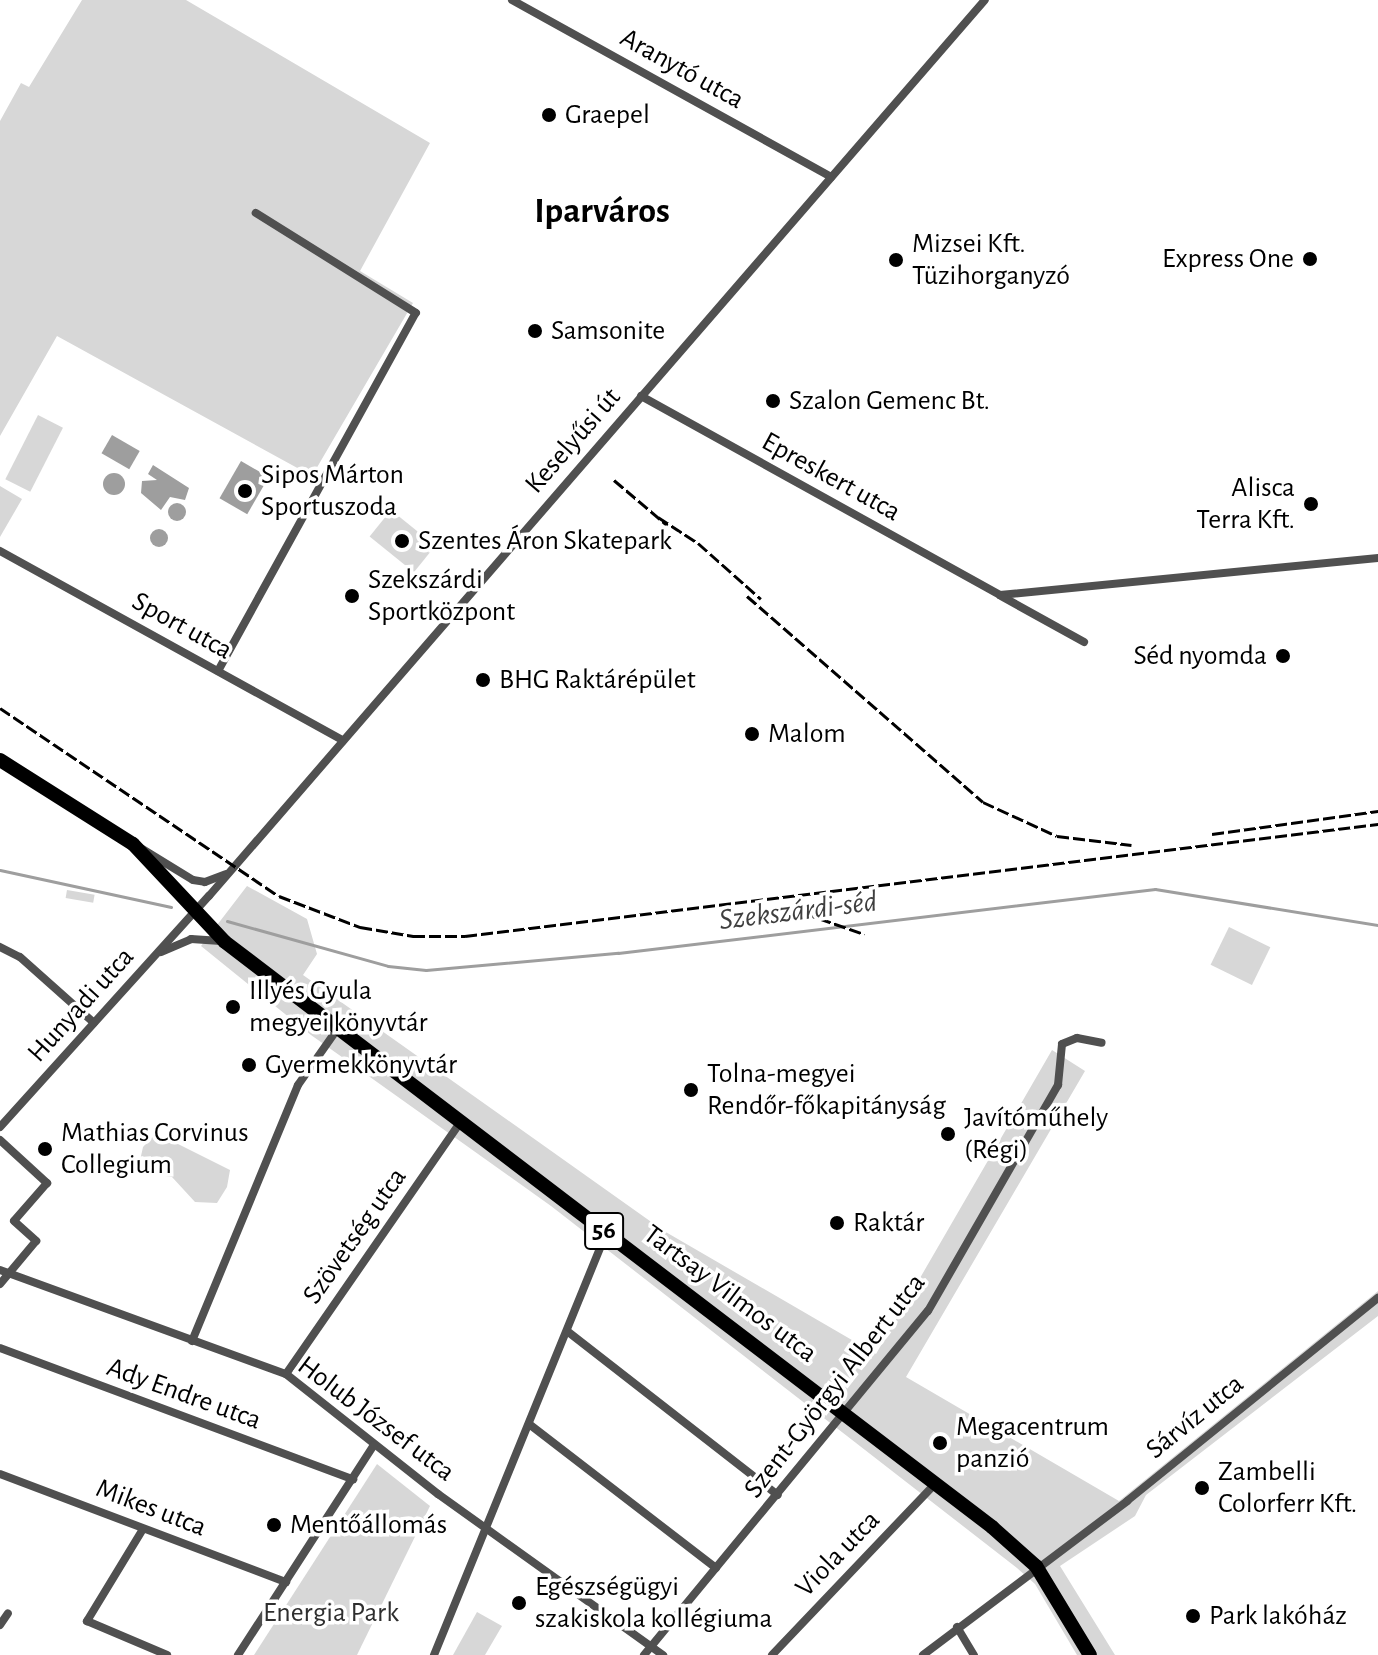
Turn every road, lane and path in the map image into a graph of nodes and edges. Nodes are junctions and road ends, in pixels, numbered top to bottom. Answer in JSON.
{"nodes":[{"id":1,"x":512,"y":0,"type":"edge"},
{"id":2,"x":985,"y":0,"type":"edge"},
{"id":3,"x":831,"y":177,"type":"junction"},
{"id":4,"x":256,"y":213,"type":"dead end"},
{"id":5,"x":641,"y":396,"type":"junction"},
{"id":6,"x":0,"y":551,"type":"edge"},
{"id":7,"x":1378,"y":558,"type":"edge"},
{"id":8,"x":1000,"y":595,"type":"junction"},
{"id":9,"x":1084,"y":642,"type":"dead end"},
{"id":10,"x":218,"y":671,"type":"junction"},
{"id":11,"x":343,"y":740,"type":"junction"},
{"id":12,"x":0,"y":760,"type":"edge"},
{"id":13,"x":133,"y":844,"type":"junction"},
{"id":14,"x":227,"y":874,"type":"junction"},
{"id":15,"x":195,"y":912,"type":"junction"},
{"id":16,"x":225,"y":942,"type":"junction"},
{"id":17,"x":0,"y":947,"type":"edge"},
{"id":18,"x":157,"y":954,"type":"junction"},
{"id":19,"x":94,"y":1023,"type":"junction"},
{"id":20,"x":338,"y":1028,"type":"junction"},
{"id":21,"x":1102,"y":1043,"type":"dead end"},
{"id":22,"x":460,"y":1123,"type":"junction"},
{"id":23,"x":0,"y":1127,"type":"edge"},
{"id":24,"x":0,"y":1140,"type":"edge"},
{"id":25,"x":606,"y":1233,"type":"junction"},
{"id":26,"x":4,"y":1272,"type":"edge"},
{"id":27,"x":0,"y":1284,"type":"edge"},
{"id":28,"x":1378,"y":1298,"type":"edge"},
{"id":29,"x":567,"y":1331,"type":"junction"},
{"id":30,"x":192,"y":1341,"type":"junction"},
{"id":31,"x":0,"y":1348,"type":"edge"},
{"id":32,"x":286,"y":1374,"type":"junction"},
{"id":33,"x":845,"y":1414,"type":"junction"},
{"id":34,"x":529,"y":1424,"type":"junction"},
{"id":35,"x":374,"y":1445,"type":"junction"},
{"id":36,"x":0,"y":1474,"type":"edge"},
{"id":37,"x":353,"y":1479,"type":"junction"},
{"id":38,"x":936,"y":1483,"type":"junction"},
{"id":39,"x":778,"y":1495,"type":"junction"},
{"id":40,"x":488,"y":1528,"type":"junction"},
{"id":41,"x":143,"y":1529,"type":"junction"},
{"id":42,"x":1036,"y":1566,"type":"junction"},
{"id":43,"x":716,"y":1568,"type":"junction"},
{"id":44,"x":286,"y":1582,"type":"junction"},
{"id":45,"x":8,"y":1613,"type":"dead end"},
{"id":46,"x":0,"y":1625,"type":"edge"},
{"id":47,"x":957,"y":1627,"type":"junction"},
{"id":48,"x":650,"y":1646,"type":"junction"},
{"id":49,"x":167,"y":1655,"type":"edge"},
{"id":50,"x":238,"y":1655,"type":"edge"},
{"id":51,"x":434,"y":1655,"type":"edge"},
{"id":52,"x":644,"y":1655,"type":"edge"},
{"id":53,"x":663,"y":1655,"type":"edge"},
{"id":54,"x":772,"y":1655,"type":"edge"},
{"id":55,"x":923,"y":1655,"type":"edge"},
{"id":56,"x":974,"y":1655,"type":"edge"},
{"id":57,"x":1090,"y":1655,"type":"edge"}],
"edges":[{"from":1,"to":3,"type":"street","name":"Aranytó utca"},
{"from":2,"to":3,"type":"street","name":"Keselyűsi út"},
{"from":3,"to":5,"type":"street","name":"Keselyűsi út"},
{"from":4,"to":10,"type":"street"},
{"from":5,"to":8,"type":"street","name":"Epreskert utca"},
{"from":5,"to":11,"type":"street","name":"Keselyűsi út"},
{"from":6,"to":10,"type":"street","name":"Sport utca"},
{"from":7,"to":8,"type":"street"},
{"from":8,"to":9,"type":"street","name":"Epreskert utca"},
{"from":10,"to":11,"type":"street","name":"Sport utca"},
{"from":11,"to":14,"type":"street","name":"Keselyűsi út"},
{"from":12,"to":13,"type":"main road","number":"56"},
{"from":13,"to":14,"type":"street"},
{"from":13,"to":15,"type":"main road","number":"56"},
{"from":14,"to":15,"type":"street","name":"Keselyűsi út"},
{"from":15,"to":16,"type":"main road","name":"Tartsay Vilmos utca","number":"56"},
{"from":15,"to":18,"type":"street","name":"Hunyadi utca"},
{"from":16,"to":18,"type":"street"},
{"from":16,"to":20,"type":"main road","name":"Tartsay Vilmos utca","number":"56"},
{"from":17,"to":19,"type":"street"},
{"from":18,"to":19,"type":"street","name":"Hunyadi utca"},
{"from":19,"to":23,"type":"street","name":"Hunyadi utca"},
{"from":20,"to":22,"type":"main road","name":"Tartsay Vilmos utca","number":"56"},
{"from":20,"to":30,"type":"street"},
{"from":21,"to":33,"type":"street","name":"Szent-Györgyi Albert utca"},
{"from":22,"to":25,"type":"main road","name":"Tartsay Vilmos utca","number":"56"},
{"from":22,"to":32,"type":"street","name":"Szövetség utca"},
{"from":24,"to":26,"type":"street"},
{"from":25,"to":29,"type":"street"},
{"from":25,"to":33,"type":"main road","name":"Tartsay Vilmos utca","number":"56"},
{"from":26,"to":27,"type":"street"},
{"from":26,"to":30,"type":"street","name":"Holub József utca"},
{"from":28,"to":42,"type":"street","name":"Sárvíz utca"},
{"from":29,"to":34,"type":"street"},
{"from":29,"to":39,"type":"street"},
{"from":30,"to":32,"type":"street","name":"Holub József utca"},
{"from":31,"to":37,"type":"street","name":"Ady Endre utca"},
{"from":32,"to":35,"type":"street","name":"Holub József utca"},
{"from":33,"to":38,"type":"main road","name":"Tartsay Vilmos utca","number":"56"},
{"from":33,"to":39,"type":"street","name":"Szent-Györgyi Albert utca"},
{"from":34,"to":40,"type":"street"},
{"from":34,"to":43,"type":"street"},
{"from":35,"to":37,"type":"street"},
{"from":35,"to":40,"type":"street","name":"Holub József utca"},
{"from":36,"to":41,"type":"street","name":"Mikes utca"},
{"from":37,"to":44,"type":"street"},
{"from":38,"to":42,"type":"main road","name":"Tartsay Vilmos utca","number":"56"},
{"from":38,"to":54,"type":"street","name":"Viola utca"},
{"from":39,"to":43,"type":"street","name":"Szent-Györgyi Albert utca"},
{"from":40,"to":48,"type":"street","name":"Holub József utca"},
{"from":40,"to":51,"type":"street"},
{"from":41,"to":44,"type":"street","name":"Mikes utca"},
{"from":41,"to":49,"type":"street"},
{"from":42,"to":47,"type":"street","name":"Sárvíz utca"},
{"from":42,"to":57,"type":"main road","name":"Tartsay Vilmos utca","number":"56"},
{"from":43,"to":48,"type":"street","name":"Szent-Györgyi Albert utca"},
{"from":44,"to":50,"type":"street"},
{"from":45,"to":46,"type":"street"},
{"from":47,"to":55,"type":"street","name":"Sárvíz utca"},
{"from":47,"to":56,"type":"street"},
{"from":48,"to":52,"type":"street","name":"Szent-Györgyi Albert utca"},
{"from":48,"to":53,"type":"street","name":"Holub József utca"}]}
